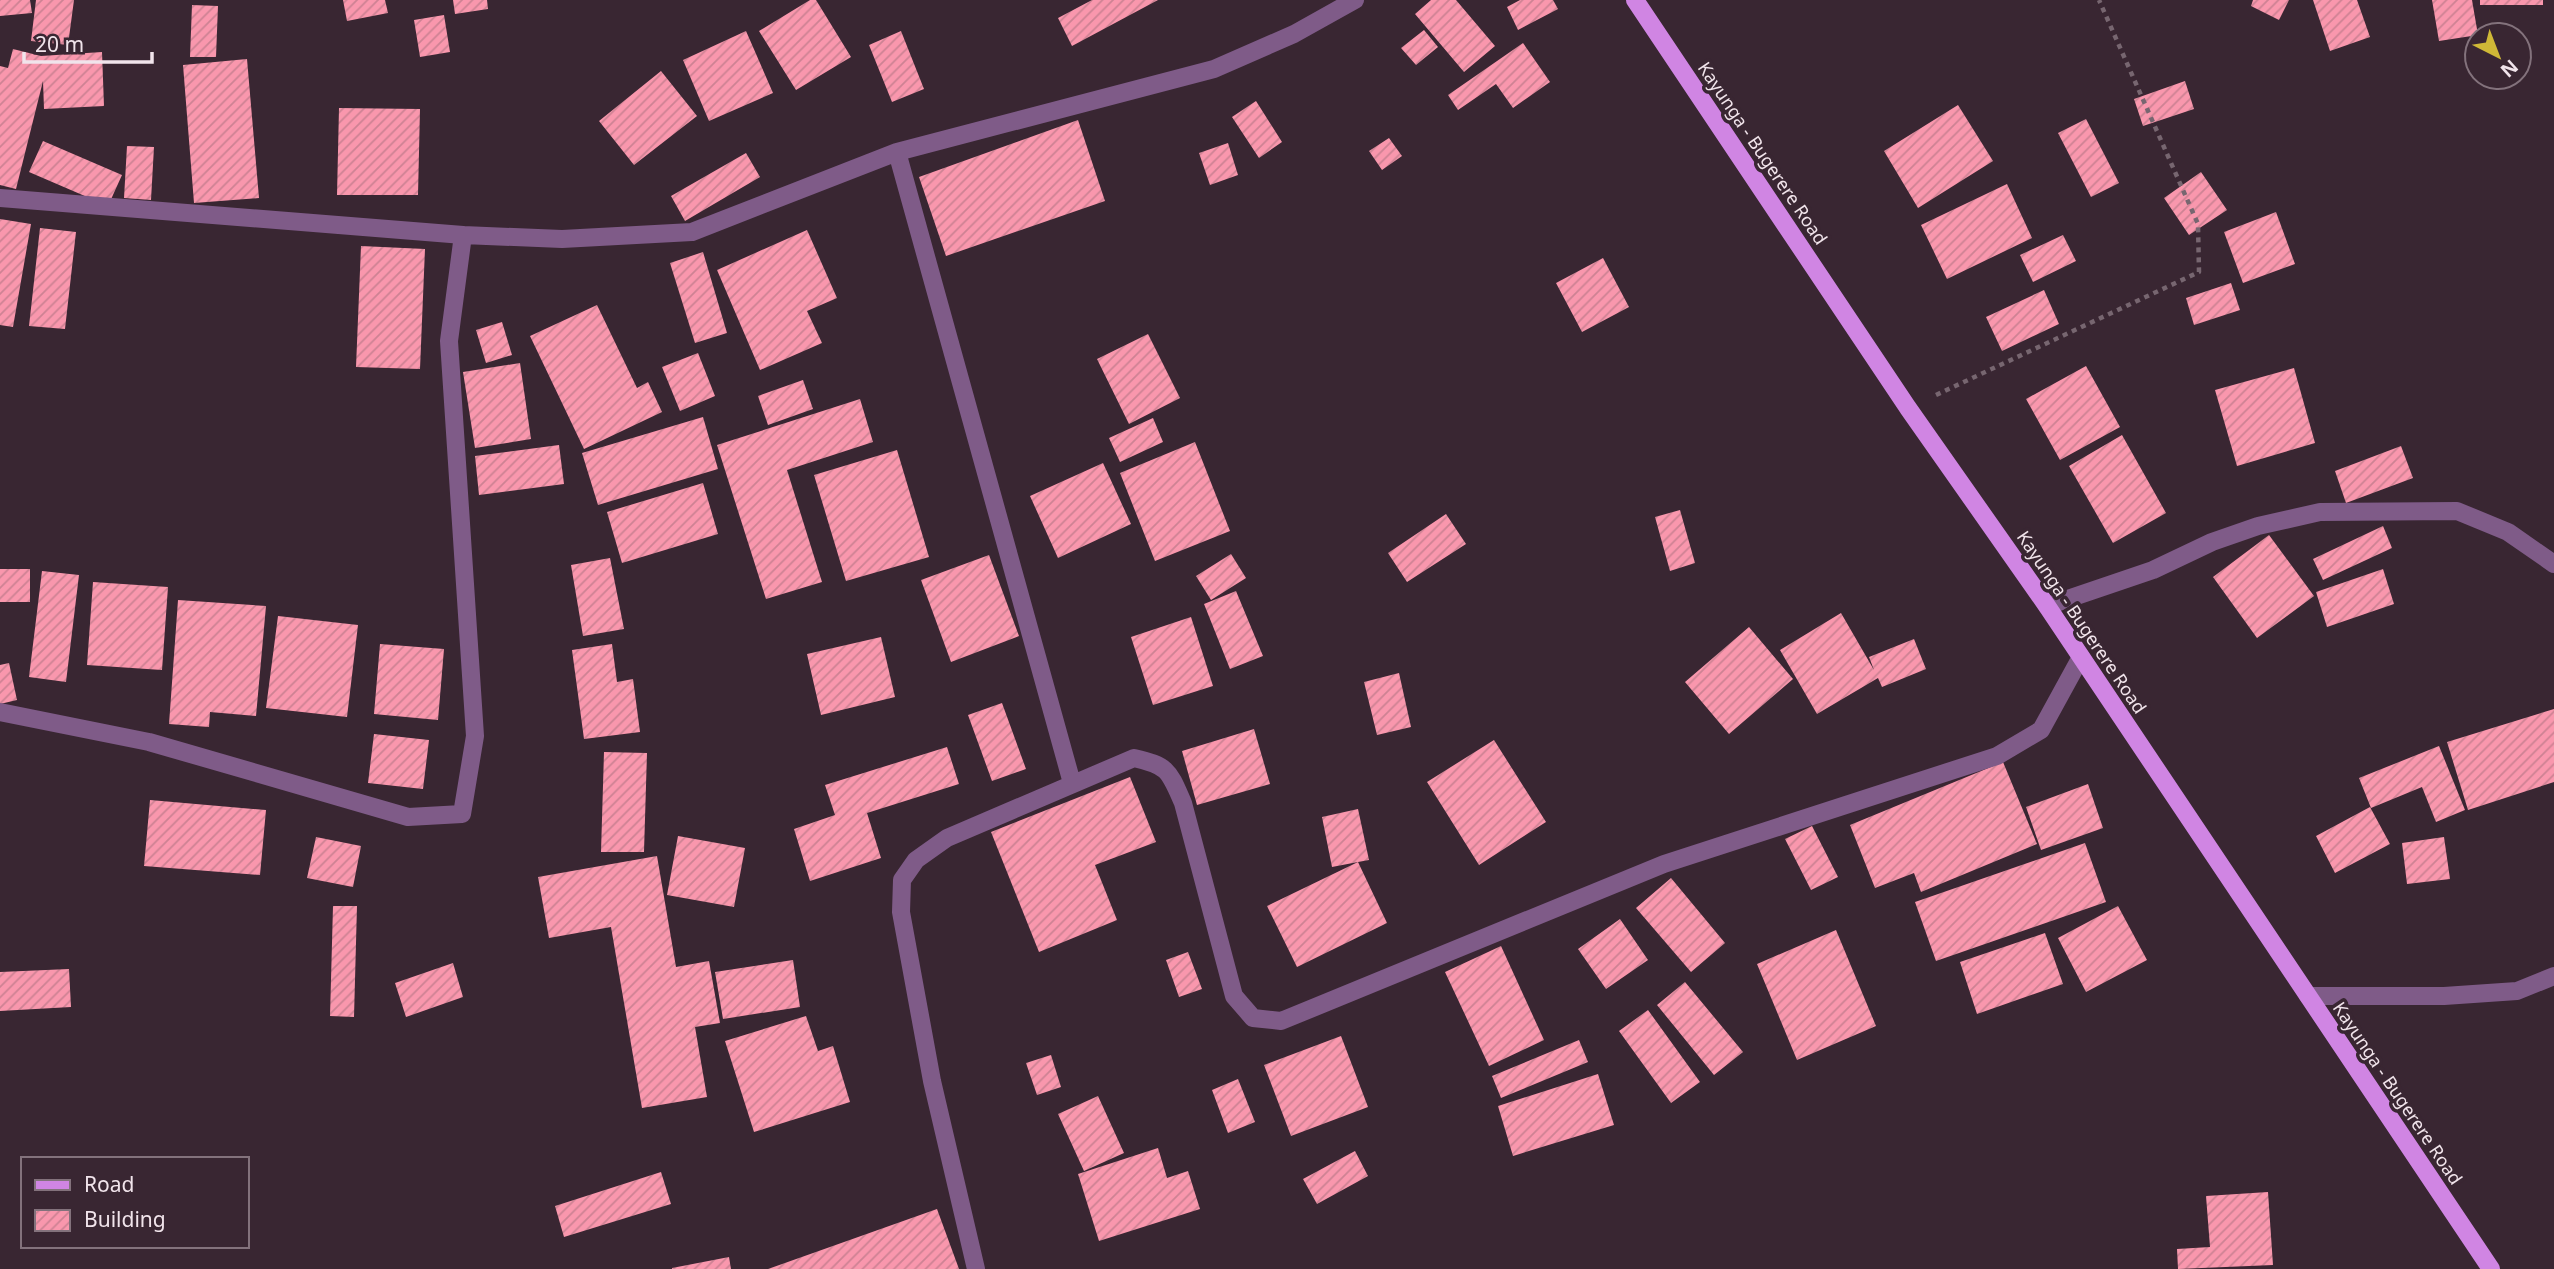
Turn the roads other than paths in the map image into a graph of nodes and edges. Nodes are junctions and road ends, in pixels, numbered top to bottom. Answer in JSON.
{"nodes":[{"id":1,"x":1355,"y":0,"type":"edge"},
{"id":2,"x":1635,"y":0,"type":"edge"},
{"id":3,"x":897,"y":152,"type":"junction"},
{"id":4,"x":0,"y":198,"type":"edge"},
{"id":5,"x":463,"y":235,"type":"junction"},
{"id":6,"x":2554,"y":564,"type":"edge"},
{"id":7,"x":2048,"y":606,"type":"junction"},
{"id":8,"x":2081,"y":657,"type":"junction"},
{"id":9,"x":0,"y":712,"type":"edge"},
{"id":10,"x":1072,"y":783,"type":"junction"},
{"id":11,"x":2554,"y":976,"type":"edge"},
{"id":12,"x":2308,"y":996,"type":"junction"},
{"id":13,"x":976,"y":1269,"type":"edge"},
{"id":14,"x":2491,"y":1269,"type":"edge"}],
"edges":[{"from":1,"to":3,"type":"street"},
{"from":2,"to":7,"type":"main road","name":"Kayunga - Bugerere Road"},
{"from":3,"to":5,"type":"street"},
{"from":3,"to":10,"type":"street"},
{"from":4,"to":5,"type":"street"},
{"from":5,"to":9,"type":"street"},
{"from":6,"to":7,"type":"street"},
{"from":7,"to":8,"type":"main road","name":"Kayunga - Bugerere Road"},
{"from":8,"to":10,"type":"street"},
{"from":8,"to":12,"type":"main road","name":"Kayunga - Bugerere Road"},
{"from":10,"to":13,"type":"street"},
{"from":11,"to":12,"type":"street"},
{"from":12,"to":14,"type":"main road","name":"Kayunga - Bugerere Road"}]}
